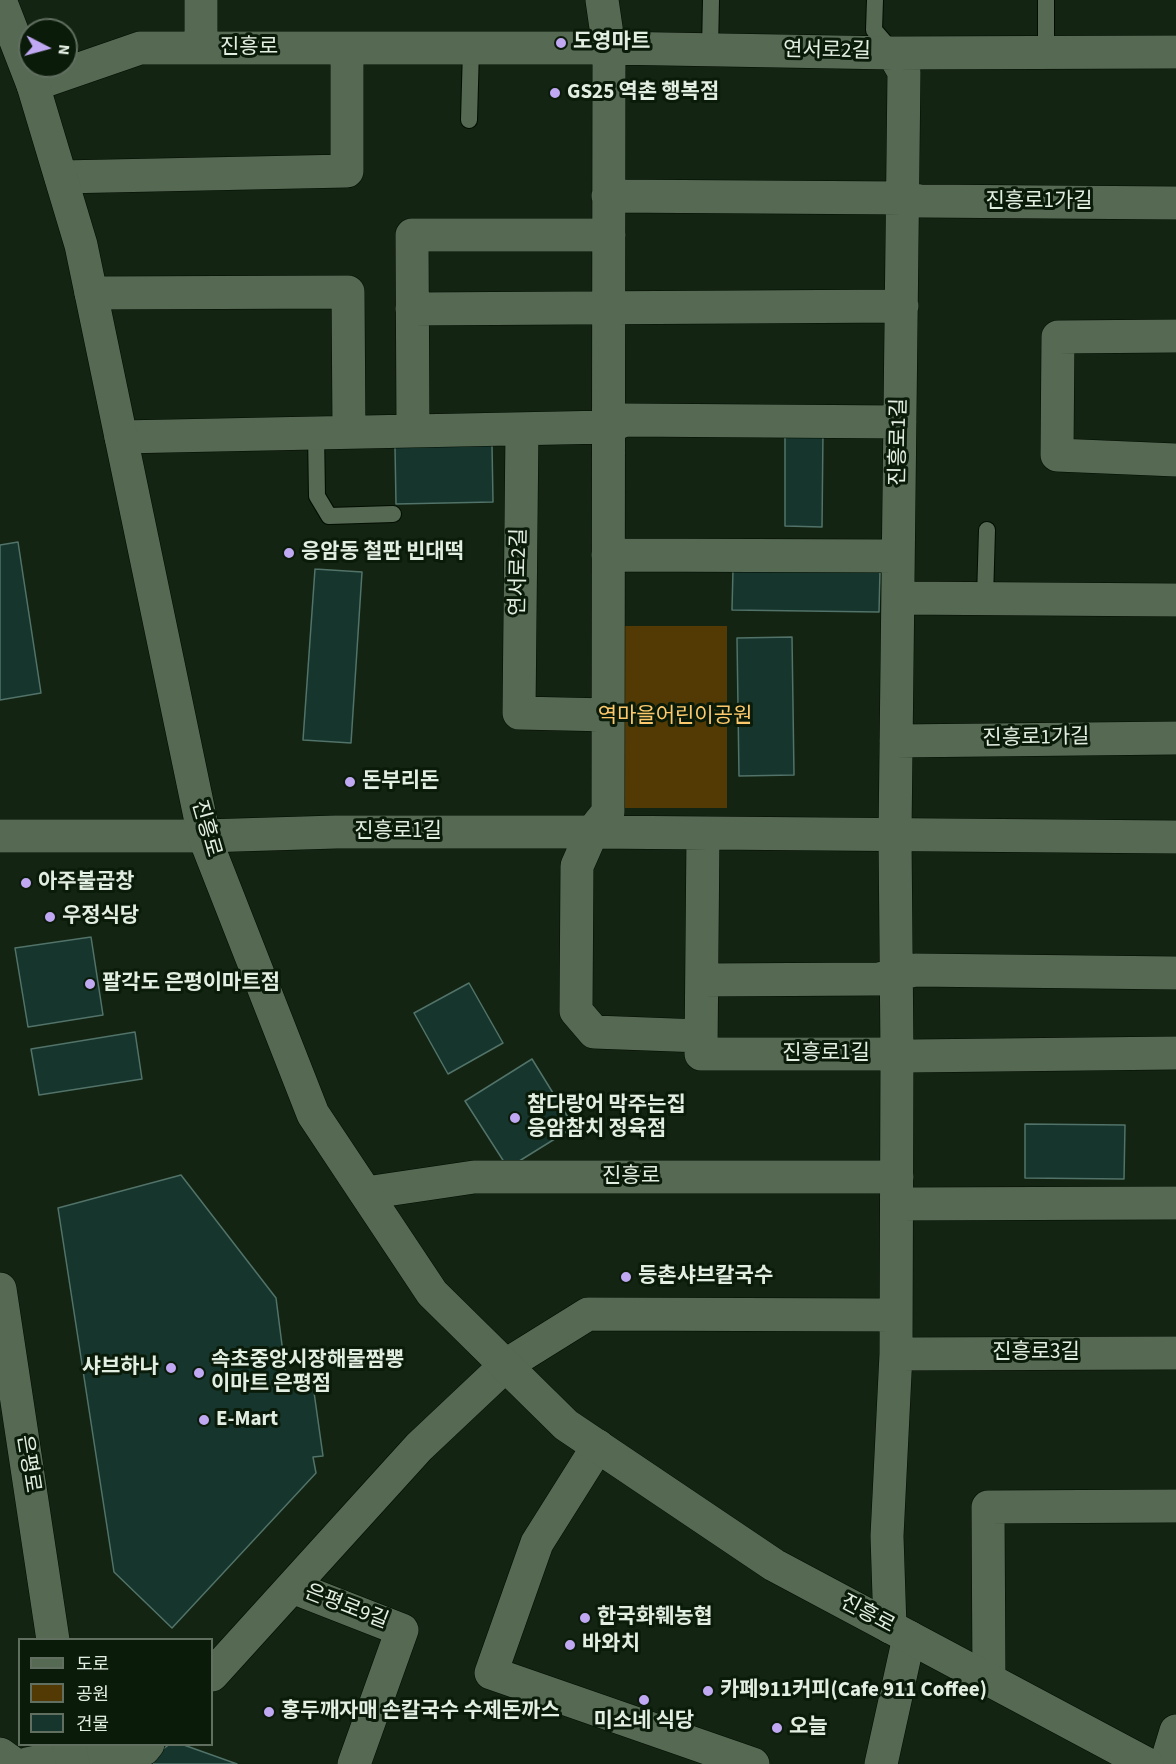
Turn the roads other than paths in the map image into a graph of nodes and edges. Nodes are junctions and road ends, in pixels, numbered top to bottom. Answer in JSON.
{"nodes":[{"id":1,"x":0,"y":0,"type":"edge"},
{"id":2,"x":201,"y":0,"type":"edge"},
{"id":3,"x":602,"y":0,"type":"edge"},
{"id":4,"x":711,"y":0,"type":"edge"},
{"id":5,"x":875,"y":0,"type":"edge"},
{"id":6,"x":1046,"y":0,"type":"edge"},
{"id":7,"x":201,"y":48,"type":"junction"},
{"id":8,"x":347,"y":48,"type":"junction"},
{"id":9,"x":609,"y":48,"type":"junction"},
{"id":10,"x":471,"y":49,"type":"junction"},
{"id":11,"x":710,"y":50,"type":"junction"},
{"id":12,"x":1046,"y":52,"type":"junction"},
{"id":13,"x":1176,"y":52,"type":"edge"},
{"id":14,"x":893,"y":53,"type":"junction"},
{"id":15,"x":33,"y":85,"type":"junction"},
{"id":16,"x":469,"y":120,"type":"dead end"},
{"id":17,"x":61,"y":177,"type":"junction"},
{"id":18,"x":608,"y":196,"type":"junction"},
{"id":19,"x":903,"y":198,"type":"junction"},
{"id":20,"x":1176,"y":203,"type":"edge"},
{"id":21,"x":609,"y":235,"type":"junction"},
{"id":22,"x":91,"y":293,"type":"junction"},
{"id":23,"x":609,"y":306,"type":"junction"},
{"id":24,"x":902,"y":306,"type":"junction"},
{"id":25,"x":412,"y":309,"type":"junction"},
{"id":26,"x":1176,"y":336,"type":"edge"},
{"id":27,"x":900,"y":422,"type":"junction"},
{"id":28,"x":608,"y":427,"type":"junction"},
{"id":29,"x":522,"y":429,"type":"junction"},
{"id":30,"x":413,"y":431,"type":"junction"},
{"id":31,"x":349,"y":432,"type":"junction"},
{"id":32,"x":316,"y":433,"type":"junction"},
{"id":33,"x":121,"y":437,"type":"junction"},
{"id":34,"x":1176,"y":460,"type":"edge"},
{"id":35,"x":393,"y":514,"type":"dead end"},
{"id":36,"x":987,"y":530,"type":"dead end"},
{"id":37,"x":608,"y":555,"type":"junction"},
{"id":38,"x":898,"y":556,"type":"junction"},
{"id":39,"x":898,"y":598,"type":"junction"},
{"id":40,"x":985,"y":598,"type":"junction"},
{"id":41,"x":1176,"y":600,"type":"edge"},
{"id":42,"x":609,"y":715,"type":"junction"},
{"id":43,"x":1176,"y":738,"type":"edge"},
{"id":44,"x":896,"y":741,"type":"junction"},
{"id":45,"x":592,"y":832,"type":"junction"},
{"id":46,"x":704,"y":833,"type":"junction"},
{"id":47,"x":895,"y":835,"type":"junction"},
{"id":48,"x":0,"y":836,"type":"edge"},
{"id":49,"x":204,"y":836,"type":"junction"},
{"id":50,"x":1176,"y":837,"type":"edge"},
{"id":51,"x":1176,"y":973,"type":"edge"},
{"id":52,"x":897,"y":975,"type":"junction"},
{"id":53,"x":702,"y":980,"type":"junction"},
{"id":54,"x":701,"y":1036,"type":"junction"},
{"id":55,"x":1176,"y":1053,"type":"edge"},
{"id":56,"x":897,"y":1054,"type":"junction"},
{"id":57,"x":897,"y":1190,"type":"junction"},
{"id":58,"x":366,"y":1193,"type":"junction"},
{"id":59,"x":1176,"y":1203,"type":"edge"},
{"id":60,"x":0,"y":1290,"type":"edge"},
{"id":61,"x":896,"y":1315,"type":"junction"},
{"id":62,"x":1176,"y":1353,"type":"edge"},
{"id":63,"x":896,"y":1354,"type":"junction"},
{"id":64,"x":506,"y":1365,"type":"junction"},
{"id":65,"x":598,"y":1446,"type":"junction"},
{"id":66,"x":1176,"y":1506,"type":"edge"},
{"id":67,"x":292,"y":1587,"type":"junction"},
{"id":68,"x":899,"y":1632,"type":"junction"},
{"id":69,"x":53,"y":1638,"type":"edge"},
{"id":70,"x":213,"y":1674,"type":"edge"},
{"id":71,"x":989,"y":1680,"type":"junction"},
{"id":72,"x":1176,"y":1731,"type":"edge"},
{"id":73,"x":146,"y":1746,"type":"edge"},
{"id":74,"x":0,"y":1754,"type":"edge"},
{"id":75,"x":71,"y":1755,"type":"edge"},
{"id":76,"x":14,"y":1764,"type":"edge"},
{"id":77,"x":27,"y":1764,"type":"edge"},
{"id":78,"x":354,"y":1764,"type":"edge"},
{"id":79,"x":753,"y":1764,"type":"edge"},
{"id":80,"x":881,"y":1764,"type":"edge"},
{"id":81,"x":1147,"y":1764,"type":"edge"},
{"id":82,"x":1166,"y":1764,"type":"edge"}],
"edges":[{"from":1,"to":15,"type":"street","name":"진흥로"},
{"from":2,"to":7,"type":"street"},
{"from":3,"to":9,"type":"street"},
{"from":4,"to":11,"type":"lane"},
{"from":5,"to":14,"type":"lane"},
{"from":6,"to":12,"type":"lane"},
{"from":7,"to":8,"type":"street","name":"진흥로"},
{"from":7,"to":15,"type":"street","name":"진흥로"},
{"from":8,"to":10,"type":"street","name":"진흥로"},
{"from":8,"to":17,"type":"street"},
{"from":9,"to":10,"type":"street","name":"연서로2길"},
{"from":9,"to":11,"type":"street","name":"연서로2길"},
{"from":9,"to":18,"type":"street"},
{"from":10,"to":16,"type":"lane"},
{"from":11,"to":14,"type":"street","name":"연서로2길"},
{"from":12,"to":13,"type":"street","name":"연서로2길"},
{"from":12,"to":14,"type":"street","name":"연서로2길"},
{"from":14,"to":19,"type":"street","name":"진흥로1길"},
{"from":15,"to":17,"type":"street","name":"진흥로"},
{"from":17,"to":22,"type":"street","name":"진흥로"},
{"from":18,"to":19,"type":"street"},
{"from":18,"to":21,"type":"street"},
{"from":19,"to":20,"type":"street","name":"진흥로1가길"},
{"from":19,"to":24,"type":"street","name":"진흥로1길"},
{"from":21,"to":23,"type":"street"},
{"from":21,"to":25,"type":"street"},
{"from":22,"to":31,"type":"street"},
{"from":22,"to":33,"type":"street","name":"진흥로"},
{"from":23,"to":24,"type":"street"},
{"from":23,"to":25,"type":"street"},
{"from":23,"to":28,"type":"street"},
{"from":24,"to":27,"type":"street","name":"진흥로1길"},
{"from":25,"to":30,"type":"street"},
{"from":26,"to":34,"type":"street"},
{"from":27,"to":28,"type":"street"},
{"from":27,"to":38,"type":"street","name":"진흥로1길"},
{"from":28,"to":29,"type":"street"},
{"from":28,"to":37,"type":"street"},
{"from":29,"to":30,"type":"street"},
{"from":29,"to":42,"type":"street","name":"연서로2길"},
{"from":30,"to":31,"type":"street"},
{"from":31,"to":32,"type":"street"},
{"from":32,"to":33,"type":"street"},
{"from":32,"to":35,"type":"lane"},
{"from":33,"to":49,"type":"street","name":"진흥로"},
{"from":36,"to":40,"type":"lane"},
{"from":37,"to":38,"type":"street"},
{"from":37,"to":42,"type":"street"},
{"from":38,"to":39,"type":"street","name":"진흥로1길"},
{"from":39,"to":40,"type":"street"},
{"from":39,"to":44,"type":"street","name":"진흥로1길"},
{"from":40,"to":41,"type":"street"},
{"from":42,"to":45,"type":"street"},
{"from":43,"to":44,"type":"street","name":"진흥로1가길"},
{"from":44,"to":47,"type":"street","name":"진흥로1길"},
{"from":45,"to":46,"type":"street","name":"진흥로1길"},
{"from":45,"to":49,"type":"street","name":"진흥로1길"},
{"from":45,"to":54,"type":"street"},
{"from":46,"to":47,"type":"street","name":"진흥로1길"},
{"from":46,"to":53,"type":"street"},
{"from":47,"to":50,"type":"street","name":"진흥로1길"},
{"from":47,"to":52,"type":"street"},
{"from":48,"to":49,"type":"street","name":"진흥로1길"},
{"from":49,"to":58,"type":"street","name":"진흥로"},
{"from":51,"to":52,"type":"street"},
{"from":52,"to":53,"type":"street"},
{"from":52,"to":56,"type":"street"},
{"from":53,"to":54,"type":"street"},
{"from":54,"to":56,"type":"street","name":"진흥로1길"},
{"from":55,"to":56,"type":"street"},
{"from":56,"to":57,"type":"street"},
{"from":57,"to":58,"type":"street","name":"진흥로"},
{"from":57,"to":59,"type":"street"},
{"from":57,"to":61,"type":"street"},
{"from":58,"to":64,"type":"street","name":"진흥로"},
{"from":60,"to":69,"type":"street","name":"은평로"},
{"from":61,"to":63,"type":"street"},
{"from":61,"to":64,"type":"street"},
{"from":62,"to":63,"type":"street","name":"진흥로3길"},
{"from":63,"to":68,"type":"street"},
{"from":64,"to":65,"type":"street","name":"진흥로"},
{"from":64,"to":67,"type":"street"},
{"from":65,"to":68,"type":"street","name":"진흥로"},
{"from":65,"to":79,"type":"street"},
{"from":66,"to":71,"type":"street"},
{"from":67,"to":70,"type":"street"},
{"from":67,"to":78,"type":"street","name":"은평로9길"},
{"from":68,"to":71,"type":"street","name":"진흥로"},
{"from":68,"to":80,"type":"street"},
{"from":71,"to":81,"type":"street","name":"진흥로"},
{"from":72,"to":82,"type":"street"},
{"from":73,"to":75,"type":"street"},
{"from":74,"to":76,"type":"street"},
{"from":75,"to":77,"type":"street"}]}
